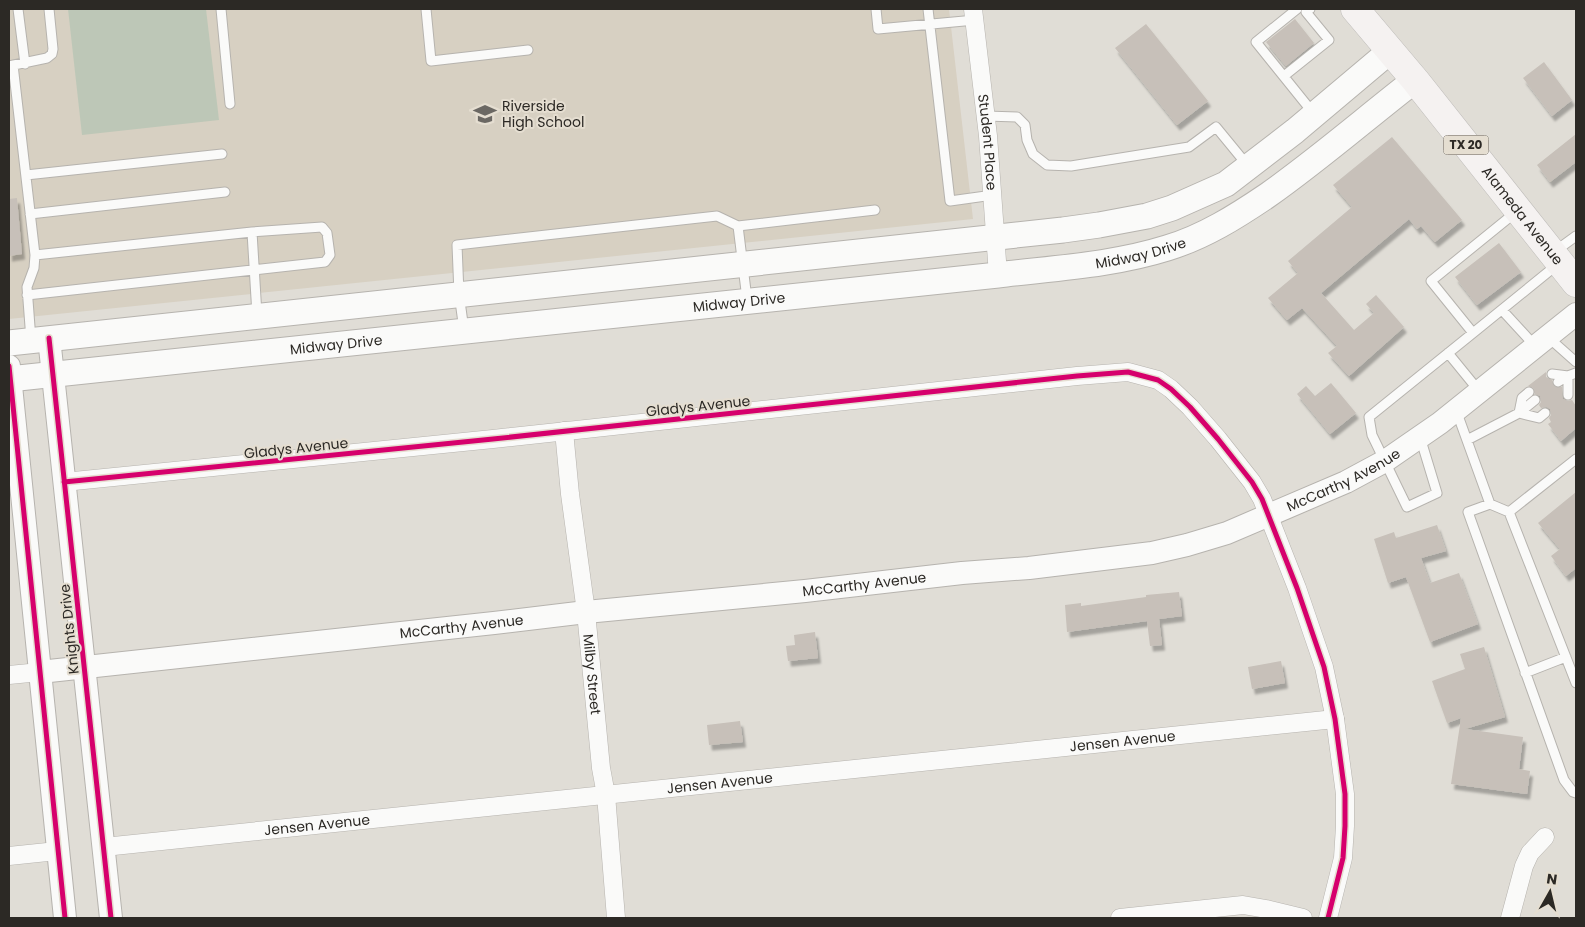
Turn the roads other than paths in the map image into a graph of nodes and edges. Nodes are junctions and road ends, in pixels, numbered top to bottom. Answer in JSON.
{"nodes":[{"id":1,"x":18,"y":9,"type":"edge"},
{"id":2,"x":48,"y":9,"type":"edge"},
{"id":3,"x":221,"y":9,"type":"edge"},
{"id":4,"x":426,"y":9,"type":"edge"},
{"id":5,"x":876,"y":9,"type":"edge"},
{"id":6,"x":928,"y":9,"type":"edge"},
{"id":7,"x":1355,"y":9,"type":"edge"},
{"id":8,"x":1304,"y":10,"type":"edge"},
{"id":9,"x":974,"y":14,"type":"edge"},
{"id":10,"x":930,"y":24,"type":"junction"},
{"id":11,"x":528,"y":50,"type":"dead end"},
{"id":12,"x":1390,"y":51,"type":"junction"},
{"id":13,"x":25,"y":64,"type":"junction"},
{"id":14,"x":11,"y":65,"type":"edge"},
{"id":15,"x":1284,"y":76,"type":"junction"},
{"id":16,"x":1415,"y":80,"type":"junction"},
{"id":17,"x":230,"y":104,"type":"dead end"},
{"id":18,"x":1314,"y":114,"type":"junction"},
{"id":19,"x":986,"y":116,"type":"junction"},
{"id":20,"x":222,"y":154,"type":"dead end"},
{"id":21,"x":1249,"y":166,"type":"junction"},
{"id":22,"x":26,"y":175,"type":"junction"},
{"id":23,"x":225,"y":192,"type":"dead end"},
{"id":24,"x":993,"y":195,"type":"junction"},
{"id":25,"x":875,"y":210,"type":"dead end"},
{"id":26,"x":1518,"y":210,"type":"junction"},
{"id":27,"x":30,"y":214,"type":"junction"},
{"id":28,"x":738,"y":226,"type":"junction"},
{"id":29,"x":252,"y":232,"type":"junction"},
{"id":30,"x":994,"y":236,"type":"junction"},
{"id":31,"x":1576,"y":236,"type":"edge"},
{"id":32,"x":35,"y":254,"type":"junction"},
{"id":33,"x":744,"y":263,"type":"junction"},
{"id":34,"x":1563,"y":266,"type":"edge"},
{"id":35,"x":254,"y":269,"type":"junction"},
{"id":36,"x":998,"y":275,"type":"junction"},
{"id":37,"x":459,"y":294,"type":"junction"},
{"id":38,"x":27,"y":295,"type":"junction"},
{"id":39,"x":747,"y":301,"type":"junction"},
{"id":40,"x":1502,"y":310,"type":"junction"},
{"id":41,"x":1576,"y":314,"type":"edge"},
{"id":42,"x":257,"y":315,"type":"junction"},
{"id":43,"x":464,"y":331,"type":"junction"},
{"id":44,"x":1473,"y":334,"type":"junction"},
{"id":45,"x":30,"y":340,"type":"edge"},
{"id":46,"x":1542,"y":342,"type":"junction"},
{"id":47,"x":1448,"y":353,"type":"junction"},
{"id":48,"x":1576,"y":362,"type":"edge"},
{"id":49,"x":9,"y":374,"type":"edge"},
{"id":50,"x":53,"y":374,"type":"junction"},
{"id":51,"x":1552,"y":374,"type":"dead end"},
{"id":52,"x":1572,"y":374,"type":"edge"},
{"id":53,"x":1558,"y":382,"type":"dead end"},
{"id":54,"x":1480,"y":392,"type":"junction"},
{"id":55,"x":1529,"y":392,"type":"dead end"},
{"id":56,"x":1568,"y":395,"type":"dead end"},
{"id":57,"x":1535,"y":400,"type":"dead end"},
{"id":58,"x":1456,"y":410,"type":"junction"},
{"id":59,"x":1519,"y":412,"type":"junction"},
{"id":60,"x":1545,"y":413,"type":"dead end"},
{"id":61,"x":564,"y":431,"type":"junction"},
{"id":62,"x":1420,"y":436,"type":"junction"},
{"id":63,"x":1467,"y":440,"type":"junction"},
{"id":64,"x":1576,"y":459,"type":"edge"},
{"id":65,"x":1385,"y":461,"type":"junction"},
{"id":66,"x":64,"y":482,"type":"junction"},
{"id":67,"x":14,"y":488,"type":"edge"},
{"id":68,"x":1490,"y":504,"type":"junction"},
{"id":69,"x":1509,"y":512,"type":"junction"},
{"id":70,"x":1269,"y":515,"type":"junction"},
{"id":71,"x":586,"y":612,"type":"junction"},
{"id":72,"x":1566,"y":657,"type":"junction"},
{"id":73,"x":85,"y":666,"type":"junction"},
{"id":74,"x":40,"y":672,"type":"junction"},
{"id":75,"x":1525,"y":673,"type":"junction"},
{"id":76,"x":9,"y":675,"type":"edge"},
{"id":77,"x":1576,"y":683,"type":"edge"},
{"id":78,"x":1335,"y":719,"type":"junction"},
{"id":79,"x":1576,"y":793,"type":"edge"},
{"id":80,"x":606,"y":795,"type":"junction"},
{"id":81,"x":1545,"y":837,"type":"dead end"},
{"id":82,"x":104,"y":847,"type":"junction"},
{"id":83,"x":57,"y":851,"type":"junction"},
{"id":84,"x":9,"y":856,"type":"edge"},
{"id":85,"x":65,"y":918,"type":"edge"},
{"id":86,"x":111,"y":918,"type":"edge"},
{"id":87,"x":616,"y":918,"type":"edge"},
{"id":88,"x":1120,"y":918,"type":"edge"},
{"id":89,"x":1303,"y":918,"type":"edge"},
{"id":90,"x":1328,"y":918,"type":"edge"},
{"id":91,"x":1510,"y":918,"type":"edge"}],
"edges":[{"from":1,"to":13,"type":"lane"},
{"from":2,"to":13,"type":"lane"},
{"from":3,"to":17,"type":"lane"},
{"from":4,"to":11,"type":"lane"},
{"from":5,"to":10,"type":"lane"},
{"from":6,"to":10,"type":"lane"},
{"from":7,"to":12,"type":"main road","name":"Alameda Avenue","number":"TX 20"},
{"from":8,"to":15,"type":"lane"},
{"from":8,"to":15,"type":"lane"},
{"from":9,"to":10,"type":"lane"},
{"from":9,"to":19,"type":"street","name":"Student Place"},
{"from":10,"to":24,"type":"lane"},
{"from":12,"to":16,"type":"main road","name":"Alameda Avenue","number":"TX 20"},
{"from":12,"to":18,"type":"main road"},
{"from":13,"to":14,"type":"lane"},
{"from":14,"to":22,"type":"lane"},
{"from":15,"to":18,"type":"lane"},
{"from":16,"to":26,"type":"main road","name":"Alameda Avenue","number":"TX 20"},
{"from":16,"to":36,"type":"main road","name":"Midway Drive"},
{"from":18,"to":21,"type":"main road"},
{"from":19,"to":21,"type":"lane"},
{"from":19,"to":24,"type":"street","name":"Student Place"},
{"from":20,"to":22,"type":"lane"},
{"from":21,"to":30,"type":"main road"},
{"from":22,"to":27,"type":"lane"},
{"from":23,"to":27,"type":"lane"},
{"from":24,"to":30,"type":"street","name":"Student Place"},
{"from":25,"to":28,"type":"lane"},
{"from":26,"to":34,"type":"main road","name":"Alameda Avenue","number":"TX 20"},
{"from":26,"to":44,"type":"lane"},
{"from":27,"to":32,"type":"lane"},
{"from":28,"to":33,"type":"lane"},
{"from":28,"to":37,"type":"lane"},
{"from":29,"to":32,"type":"lane"},
{"from":29,"to":35,"type":"lane"},
{"from":29,"to":35,"type":"lane"},
{"from":30,"to":33,"type":"main road"},
{"from":30,"to":36,"type":"street","name":"Student Place"},
{"from":31,"to":34,"type":"lane"},
{"from":32,"to":38,"type":"lane"},
{"from":33,"to":37,"type":"main road"},
{"from":33,"to":39,"type":"lane"},
{"from":34,"to":40,"type":"lane"},
{"from":35,"to":38,"type":"lane"},
{"from":35,"to":42,"type":"lane"},
{"from":36,"to":39,"type":"main road","name":"Midway Drive"},
{"from":37,"to":42,"type":"main road"},
{"from":37,"to":43,"type":"lane"},
{"from":38,"to":45,"type":"lane"},
{"from":39,"to":43,"type":"main road","name":"Midway Drive"},
{"from":40,"to":44,"type":"lane"},
{"from":40,"to":46,"type":"lane"},
{"from":41,"to":46,"type":"street","name":"McCarthy Avenue"},
{"from":42,"to":45,"type":"main road"},
{"from":43,"to":50,"type":"main road","name":"Midway Drive"},
{"from":44,"to":47,"type":"lane"},
{"from":45,"to":50,"type":"street","name":"Knights Drive"},
{"from":46,"to":48,"type":"lane"},
{"from":46,"to":54,"type":"street","name":"McCarthy Avenue"},
{"from":47,"to":54,"type":"lane"},
{"from":47,"to":65,"type":"lane"},
{"from":49,"to":50,"type":"main road","name":"Midway Drive"},
{"from":49,"to":67,"type":"street"},
{"from":50,"to":66,"type":"street","name":"Knights Drive"},
{"from":51,"to":52,"type":"lane"},
{"from":52,"to":53,"type":"lane"},
{"from":52,"to":56,"type":"lane"},
{"from":54,"to":58,"type":"street","name":"McCarthy Avenue"},
{"from":55,"to":59,"type":"lane"},
{"from":57,"to":59,"type":"lane"},
{"from":58,"to":62,"type":"street","name":"McCarthy Avenue"},
{"from":58,"to":63,"type":"lane"},
{"from":59,"to":60,"type":"lane"},
{"from":59,"to":63,"type":"lane"},
{"from":61,"to":66,"type":"street","name":"Gladys Avenue"},
{"from":61,"to":70,"type":"street","name":"Gladys Avenue"},
{"from":61,"to":71,"type":"street","name":"Milby Street"},
{"from":62,"to":65,"type":"street","name":"McCarthy Avenue"},
{"from":62,"to":65,"type":"lane"},
{"from":63,"to":68,"type":"lane"},
{"from":64,"to":69,"type":"lane"},
{"from":65,"to":70,"type":"street","name":"McCarthy Avenue"},
{"from":66,"to":73,"type":"street","name":"Knights Drive"},
{"from":67,"to":74,"type":"street"},
{"from":68,"to":69,"type":"lane"},
{"from":68,"to":75,"type":"lane"},
{"from":69,"to":72,"type":"lane"},
{"from":70,"to":71,"type":"street","name":"McCarthy Avenue"},
{"from":70,"to":78,"type":"street","name":"Gladys Avenue"},
{"from":71,"to":73,"type":"street","name":"McCarthy Avenue"},
{"from":71,"to":80,"type":"street","name":"Milby Street"},
{"from":72,"to":75,"type":"lane"},
{"from":72,"to":77,"type":"lane"},
{"from":73,"to":74,"type":"street","name":"McCarthy Avenue"},
{"from":73,"to":82,"type":"street","name":"Knights Drive"},
{"from":74,"to":76,"type":"street"},
{"from":74,"to":83,"type":"street"},
{"from":75,"to":79,"type":"lane"},
{"from":78,"to":80,"type":"street","name":"Jensen Avenue"},
{"from":78,"to":90,"type":"street","name":"Gladys Avenue"},
{"from":80,"to":82,"type":"street","name":"Jensen Avenue"},
{"from":80,"to":87,"type":"street","name":"Milby Street"},
{"from":81,"to":91,"type":"street"},
{"from":82,"to":86,"type":"street","name":"Knights Drive"},
{"from":83,"to":84,"type":"street"},
{"from":83,"to":85,"type":"street"},
{"from":88,"to":89,"type":"street"}]}
